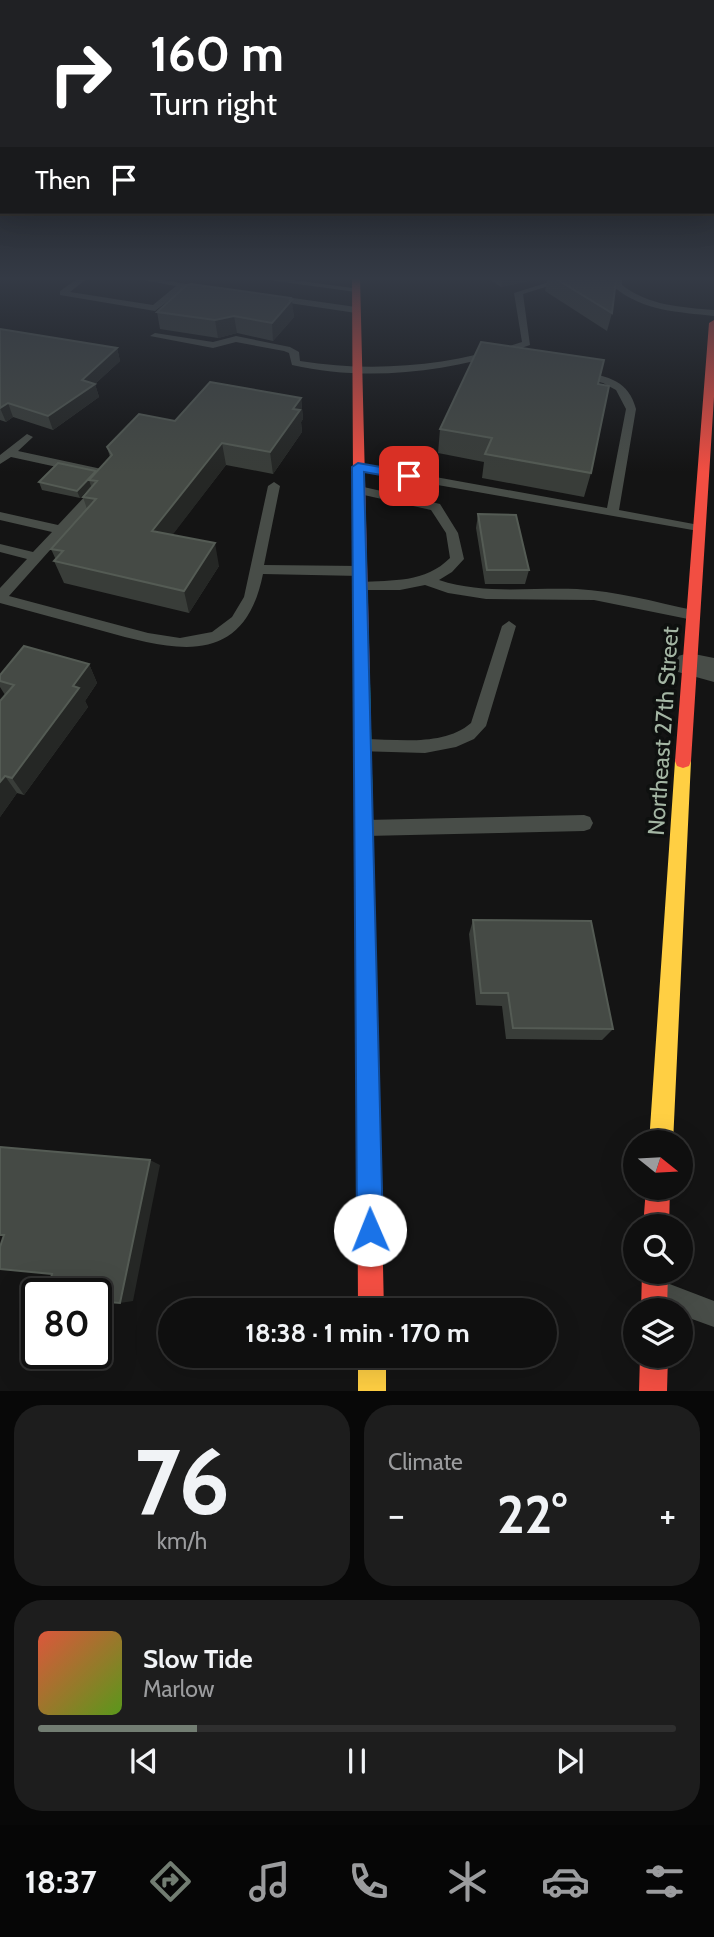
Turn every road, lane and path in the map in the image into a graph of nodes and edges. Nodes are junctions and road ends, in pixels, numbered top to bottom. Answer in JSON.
{"nodes":[{"id":1,"x":193,"y":342,"type":"edge"},
{"id":2,"x":227,"y":342,"type":"edge"},
{"id":3,"x":247,"y":342,"type":"edge"},
{"id":4,"x":357,"y":342,"type":"edge"},
{"id":5,"x":527,"y":342,"type":"edge"},
{"id":6,"x":713,"y":342,"type":"edge"},
{"id":7,"x":498,"y":354,"type":"junction"},
{"id":8,"x":514,"y":361,"type":"edge"},
{"id":9,"x":357,"y":369,"type":"junction"},
{"id":10,"x":574,"y":374,"type":"edge"},
{"id":11,"x":27,"y":438,"type":"dead end"},
{"id":12,"x":709,"y":442,"type":"edge"},
{"id":13,"x":5,"y":457,"type":"edge"},
{"id":14,"x":358,"y":467,"type":"junction"},
{"id":15,"x":274,"y":486,"type":"dead end"},
{"id":16,"x":359,"y":491,"type":"junction"},
{"id":17,"x":611,"y":513,"type":"junction"},
{"id":18,"x":0,"y":516,"type":"edge"},
{"id":19,"x":699,"y":529,"type":"junction"},
{"id":20,"x":61,"y":530,"type":"junction"},
{"id":21,"x":0,"y":548,"type":"edge"},
{"id":22,"x":36,"y":556,"type":"junction"},
{"id":23,"x":258,"y":569,"type":"junction"},
{"id":24,"x":360,"y":579,"type":"junction"},
{"id":25,"x":429,"y":582,"type":"junction"},
{"id":26,"x":0,"y":598,"type":"edge"},
{"id":27,"x":693,"y":615,"type":"junction"},
{"id":28,"x":509,"y":626,"type":"dead end"},
{"id":29,"x":701,"y":667,"type":"edge"},
{"id":30,"x":363,"y":746,"type":"junction"},
{"id":31,"x":584,"y":823,"type":"dead end"},
{"id":32,"x":364,"y":828,"type":"junction"},
{"id":33,"x":662,"y":1130,"type":"edge"},
{"id":34,"x":655,"y":1291,"type":"edge"},
{"id":35,"x":371,"y":1298,"type":"edge"},
{"id":36,"x":714,"y":1314,"type":"edge"},
{"id":37,"x":372,"y":1368,"type":"edge"},
{"id":38,"x":654,"y":1368,"type":"edge"},
{"id":39,"x":372,"y":1391,"type":"edge"},
{"id":40,"x":653,"y":1391,"type":"edge"}],
"edges":[{"from":1,"to":2,"type":"lane"},
{"from":3,"to":9,"type":"lane"},
{"from":4,"to":9,"type":"main road"},
{"from":5,"to":7,"type":"lane"},
{"from":6,"to":12,"type":"main road","name":"Northeast 27th Street"},
{"from":7,"to":8,"type":"lane"},
{"from":7,"to":9,"type":"lane"},
{"from":9,"to":14,"type":"main road"},
{"from":10,"to":17,"type":"lane"},
{"from":11,"to":13,"type":"lane"},
{"from":12,"to":19,"type":"main road","name":"Northeast 27th Street"},
{"from":13,"to":20,"type":"lane"},
{"from":14,"to":16,"type":"main road"},
{"from":14,"to":17,"type":"lane"},
{"from":15,"to":23,"type":"lane"},
{"from":16,"to":24,"type":"main road"},
{"from":16,"to":25,"type":"lane"},
{"from":17,"to":19,"type":"lane"},
{"from":18,"to":20,"type":"lane"},
{"from":19,"to":27,"type":"main road","name":"Northeast 27th Street"},
{"from":20,"to":22,"type":"lane"},
{"from":21,"to":22,"type":"lane"},
{"from":22,"to":26,"type":"lane"},
{"from":23,"to":24,"type":"lane"},
{"from":23,"to":26,"type":"lane"},
{"from":24,"to":25,"type":"lane"},
{"from":24,"to":30,"type":"main road"},
{"from":25,"to":27,"type":"lane"},
{"from":27,"to":29,"type":"main road","name":"Northeast 27th Street"},
{"from":28,"to":30,"type":"lane"},
{"from":29,"to":33,"type":"main road","name":"Northeast 27th Street"},
{"from":30,"to":32,"type":"main road"},
{"from":31,"to":32,"type":"lane"},
{"from":32,"to":35,"type":"main road"},
{"from":34,"to":36,"type":"lane"},
{"from":37,"to":39,"type":"main road"},
{"from":38,"to":40,"type":"main road"}]}
